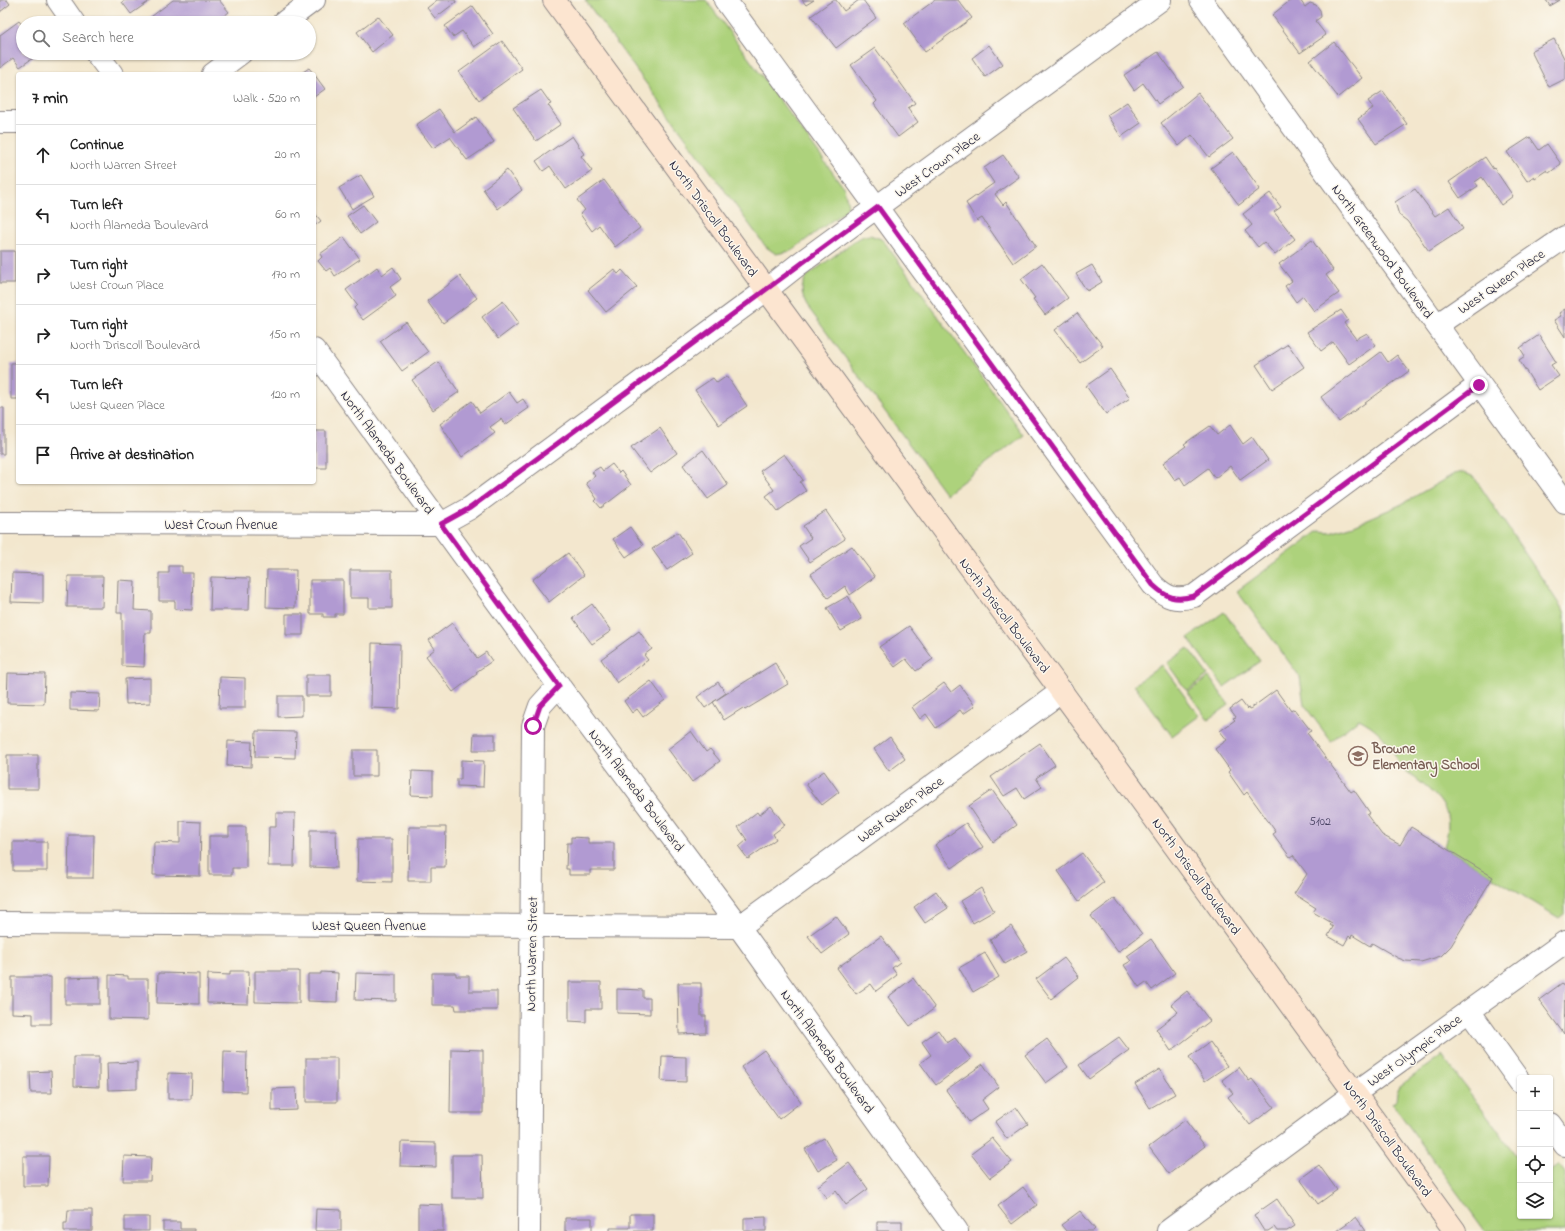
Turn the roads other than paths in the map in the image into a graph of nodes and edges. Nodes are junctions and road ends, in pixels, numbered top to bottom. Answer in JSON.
{"nodes":[{"id":1,"x":58,"y":0,"type":"edge"},
{"id":2,"x":314,"y":0,"type":"edge"},
{"id":3,"x":554,"y":0,"type":"edge"},
{"id":4,"x":725,"y":0,"type":"edge"},
{"id":5,"x":1160,"y":0,"type":"edge"},
{"id":6,"x":1201,"y":0,"type":"edge"},
{"id":7,"x":69,"y":16,"type":"edge"},
{"id":8,"x":292,"y":16,"type":"edge"},
{"id":9,"x":101,"y":60,"type":"edge"},
{"id":10,"x":232,"y":60,"type":"edge"},
{"id":11,"x":110,"y":72,"type":"edge"},
{"id":12,"x":215,"y":72,"type":"edge"},
{"id":13,"x":0,"y":122,"type":"edge"},
{"id":14,"x":16,"y":122,"type":"edge"},
{"id":15,"x":878,"y":207,"type":"junction"},
{"id":16,"x":1565,"y":237,"type":"edge"},
{"id":17,"x":766,"y":290,"type":"junction"},
{"id":18,"x":1437,"y":325,"type":"junction"},
{"id":19,"x":316,"y":353,"type":"edge"},
{"id":20,"x":1479,"y":385,"type":"junction"},
{"id":21,"x":1565,"y":502,"type":"edge"},
{"id":22,"x":0,"y":523,"type":"edge"},
{"id":23,"x":441,"y":524,"type":"junction"},
{"id":24,"x":559,"y":686,"type":"junction"},
{"id":25,"x":1062,"y":691,"type":"junction"},
{"id":26,"x":0,"y":923,"type":"edge"},
{"id":27,"x":532,"y":926,"type":"junction"},
{"id":28,"x":739,"y":927,"type":"junction"},
{"id":29,"x":1565,"y":942,"type":"edge"},
{"id":30,"x":1469,"y":1011,"type":"junction"},
{"id":31,"x":1517,"y":1078,"type":"edge"},
{"id":32,"x":1355,"y":1093,"type":"junction"},
{"id":33,"x":1553,"y":1128,"type":"edge"},
{"id":34,"x":1565,"y":1145,"type":"edge"},
{"id":35,"x":529,"y":1231,"type":"edge"},
{"id":36,"x":957,"y":1231,"type":"edge"},
{"id":37,"x":1168,"y":1231,"type":"edge"},
{"id":38,"x":1455,"y":1231,"type":"edge"}],
"edges":[{"from":1,"to":7,"type":"street"},
{"from":2,"to":8,"type":"street"},
{"from":3,"to":17,"type":"main road","name":"North Driscoll Boulevard"},
{"from":4,"to":15,"type":"street"},
{"from":5,"to":15,"type":"street","name":"West Crown Place"},
{"from":6,"to":18,"type":"street","name":"North Greenwood Boulevard"},
{"from":9,"to":11,"type":"street"},
{"from":10,"to":12,"type":"street"},
{"from":13,"to":14,"type":"street"},
{"from":15,"to":17,"type":"street","name":"West Crown Place"},
{"from":15,"to":20,"type":"street"},
{"from":16,"to":18,"type":"street","name":"West Queen Place"},
{"from":17,"to":23,"type":"street","name":"West Crown Place"},
{"from":17,"to":25,"type":"main road","name":"North Driscoll Boulevard"},
{"from":18,"to":20,"type":"street","name":"North Greenwood Boulevard"},
{"from":19,"to":23,"type":"street","name":"North Alameda Boulevard"},
{"from":20,"to":21,"type":"street","name":"North Greenwood Boulevard"},
{"from":22,"to":23,"type":"street","name":"West Crown Avenue"},
{"from":23,"to":24,"type":"street","name":"North Alameda Boulevard"},
{"from":24,"to":27,"type":"street","name":"North Warren Street"},
{"from":24,"to":28,"type":"street","name":"North Alameda Boulevard"},
{"from":25,"to":28,"type":"street","name":"West Queen Place"},
{"from":25,"to":32,"type":"main road","name":"North Driscoll Boulevard"},
{"from":26,"to":27,"type":"street","name":"West Queen Avenue"},
{"from":27,"to":28,"type":"street","name":"West Queen Avenue"},
{"from":27,"to":35,"type":"street","name":"North Warren Street"},
{"from":28,"to":36,"type":"street","name":"North Alameda Boulevard"},
{"from":29,"to":30,"type":"street","name":"West Olympic Place"},
{"from":30,"to":31,"type":"street"},
{"from":30,"to":32,"type":"street","name":"West Olympic Place"},
{"from":32,"to":37,"type":"street","name":"West Olympic Place"},
{"from":32,"to":38,"type":"main road","name":"North Driscoll Boulevard"},
{"from":33,"to":34,"type":"street"}]}
